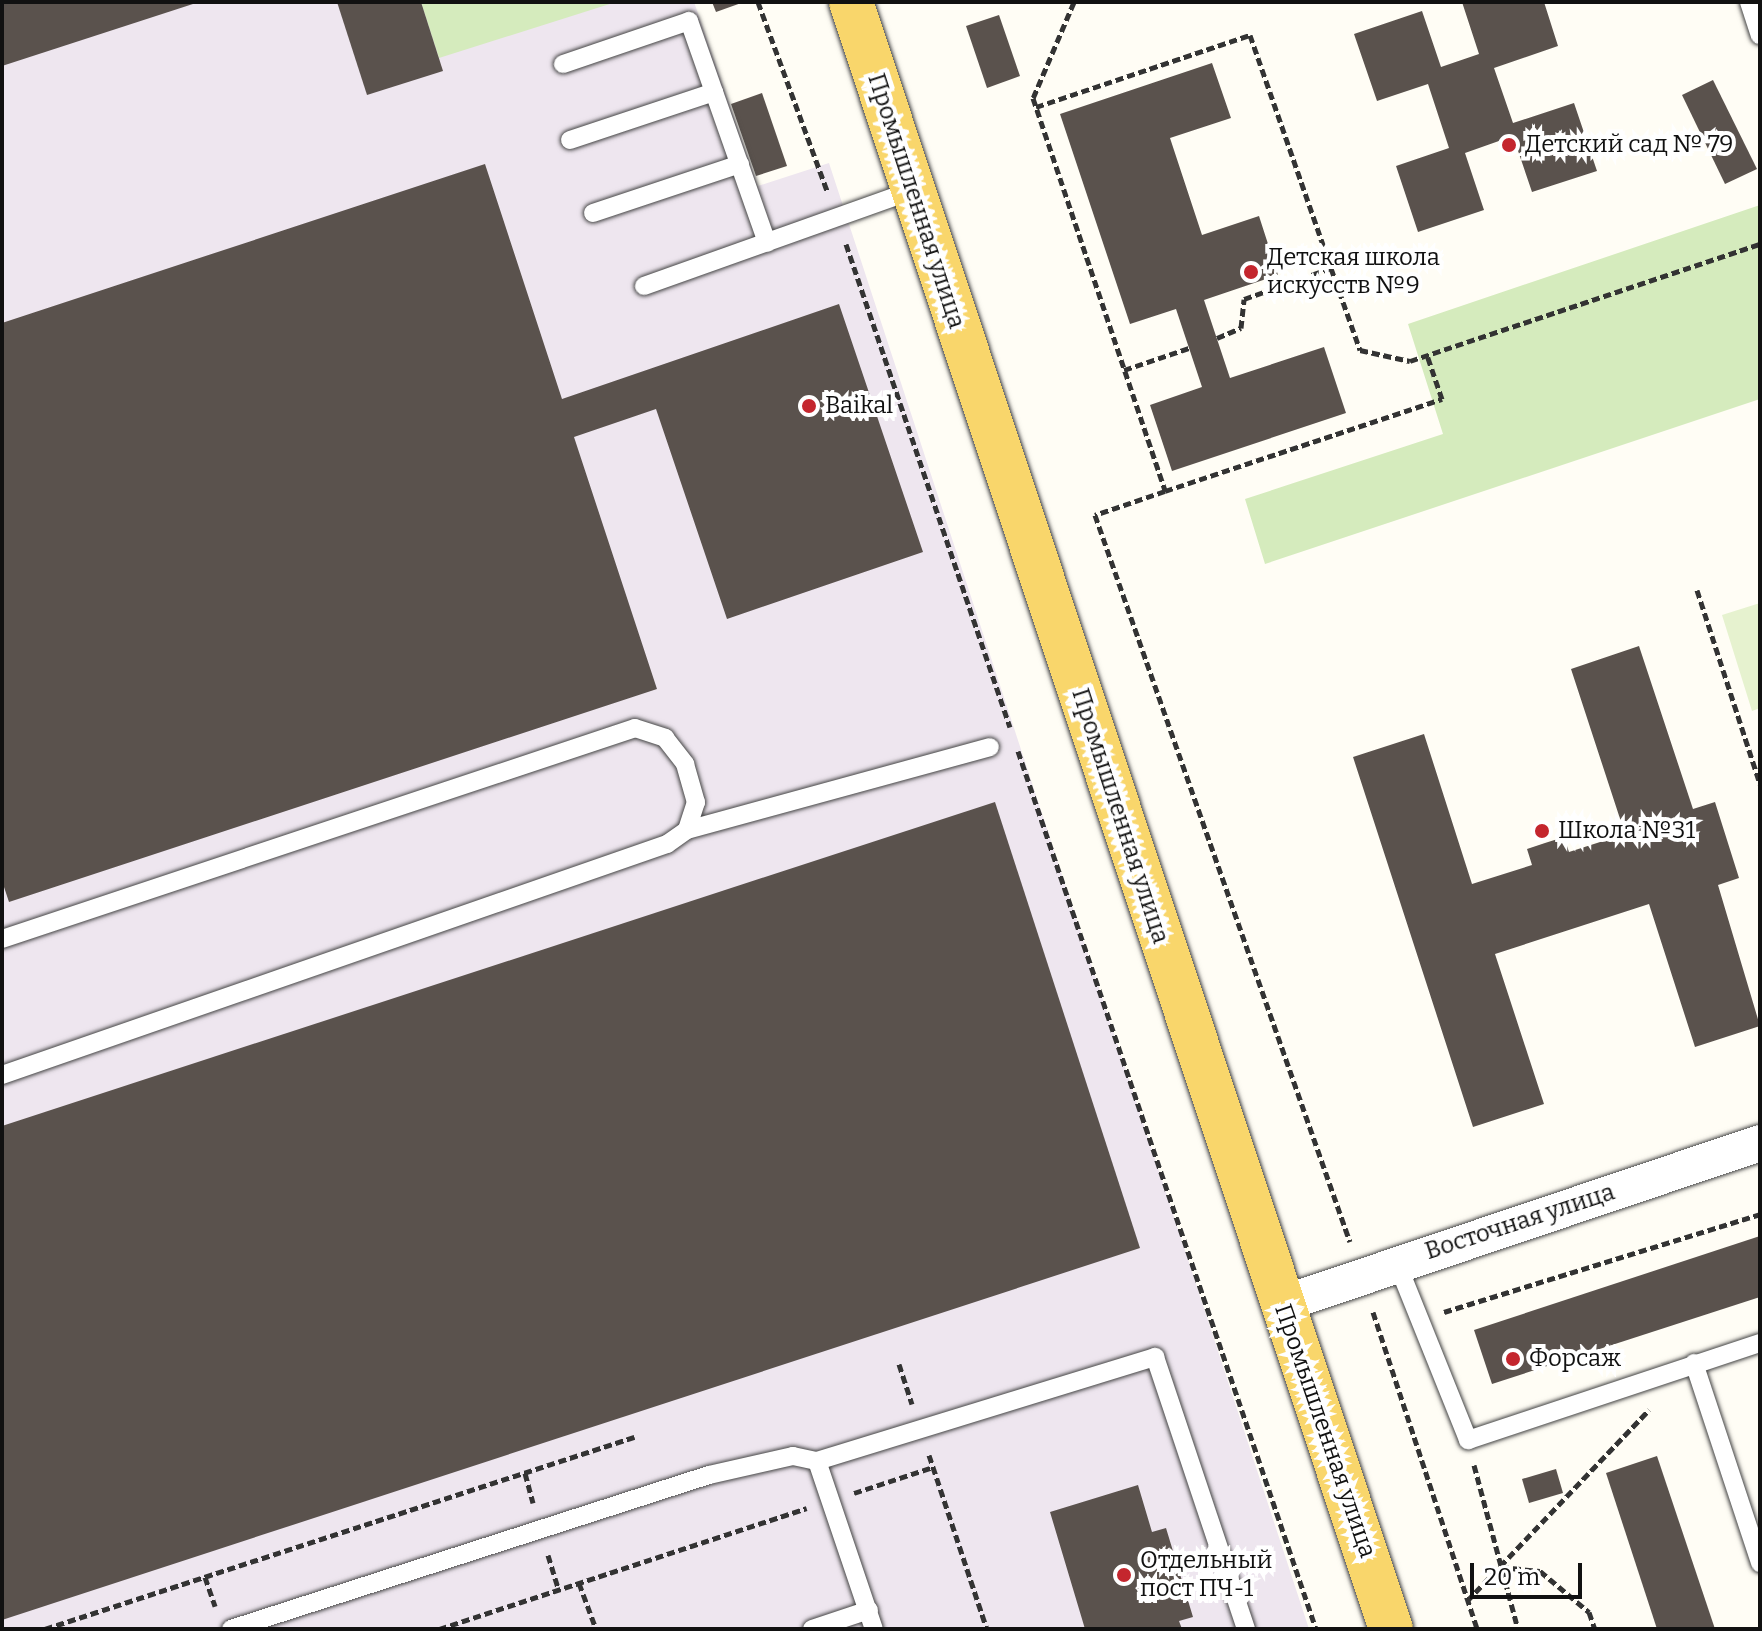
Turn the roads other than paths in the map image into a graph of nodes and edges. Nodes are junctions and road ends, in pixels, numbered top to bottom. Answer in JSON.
{"nodes":[{"id":1,"x":851,"y":2,"type":"edge"},
{"id":2,"x":1749,"y":2,"type":"edge"},
{"id":3,"x":1760,"y":35,"type":"edge"},
{"id":4,"x":563,"y":64,"type":"dead end"},
{"id":5,"x":714,"y":92,"type":"junction"},
{"id":6,"x":570,"y":140,"type":"dead end"},
{"id":7,"x":740,"y":164,"type":"junction"},
{"id":8,"x":911,"y":191,"type":"junction"},
{"id":9,"x":593,"y":213,"type":"dead end"},
{"id":10,"x":767,"y":243,"type":"junction"},
{"id":11,"x":644,"y":286,"type":"dead end"},
{"id":12,"x":990,"y":747,"type":"dead end"},
{"id":13,"x":687,"y":830,"type":"junction"},
{"id":14,"x":2,"y":939,"type":"edge"},
{"id":15,"x":2,"y":1075,"type":"edge"},
{"id":16,"x":1760,"y":1143,"type":"edge"},
{"id":17,"x":1397,"y":1263,"type":"junction"},
{"id":18,"x":1282,"y":1304,"type":"junction"},
{"id":19,"x":1760,"y":1343,"type":"edge"},
{"id":20,"x":1694,"y":1363,"type":"junction"},
{"id":21,"x":817,"y":1461,"type":"junction"},
{"id":22,"x":1760,"y":1563,"type":"edge"},
{"id":23,"x":869,"y":1610,"type":"junction"},
{"id":24,"x":225,"y":1622,"type":"edge"},
{"id":25,"x":812,"y":1629,"type":"edge"},
{"id":26,"x":874,"y":1629,"type":"edge"},
{"id":27,"x":1246,"y":1629,"type":"edge"},
{"id":28,"x":1391,"y":1629,"type":"edge"}],
"edges":[{"from":1,"to":8,"type":"main road","name":"Промышленная улица"},
{"from":2,"to":3,"type":"lane"},
{"from":4,"to":5,"type":"lane"},
{"from":5,"to":6,"type":"lane"},
{"from":5,"to":7,"type":"lane"},
{"from":7,"to":9,"type":"lane"},
{"from":7,"to":10,"type":"lane"},
{"from":8,"to":10,"type":"lane"},
{"from":8,"to":18,"type":"main road","name":"Промышленная улица"},
{"from":10,"to":11,"type":"lane"},
{"from":12,"to":13,"type":"lane"},
{"from":13,"to":14,"type":"lane"},
{"from":13,"to":15,"type":"lane"},
{"from":16,"to":17,"type":"street","name":"Восточная улица"},
{"from":17,"to":18,"type":"street","name":"Восточная улица"},
{"from":17,"to":20,"type":"lane"},
{"from":18,"to":28,"type":"main road","name":"Промышленная улица"},
{"from":19,"to":20,"type":"lane"},
{"from":20,"to":22,"type":"lane"},
{"from":21,"to":23,"type":"lane"},
{"from":21,"to":24,"type":"lane"},
{"from":21,"to":27,"type":"lane"},
{"from":23,"to":25,"type":"lane"},
{"from":23,"to":26,"type":"lane"}]}
